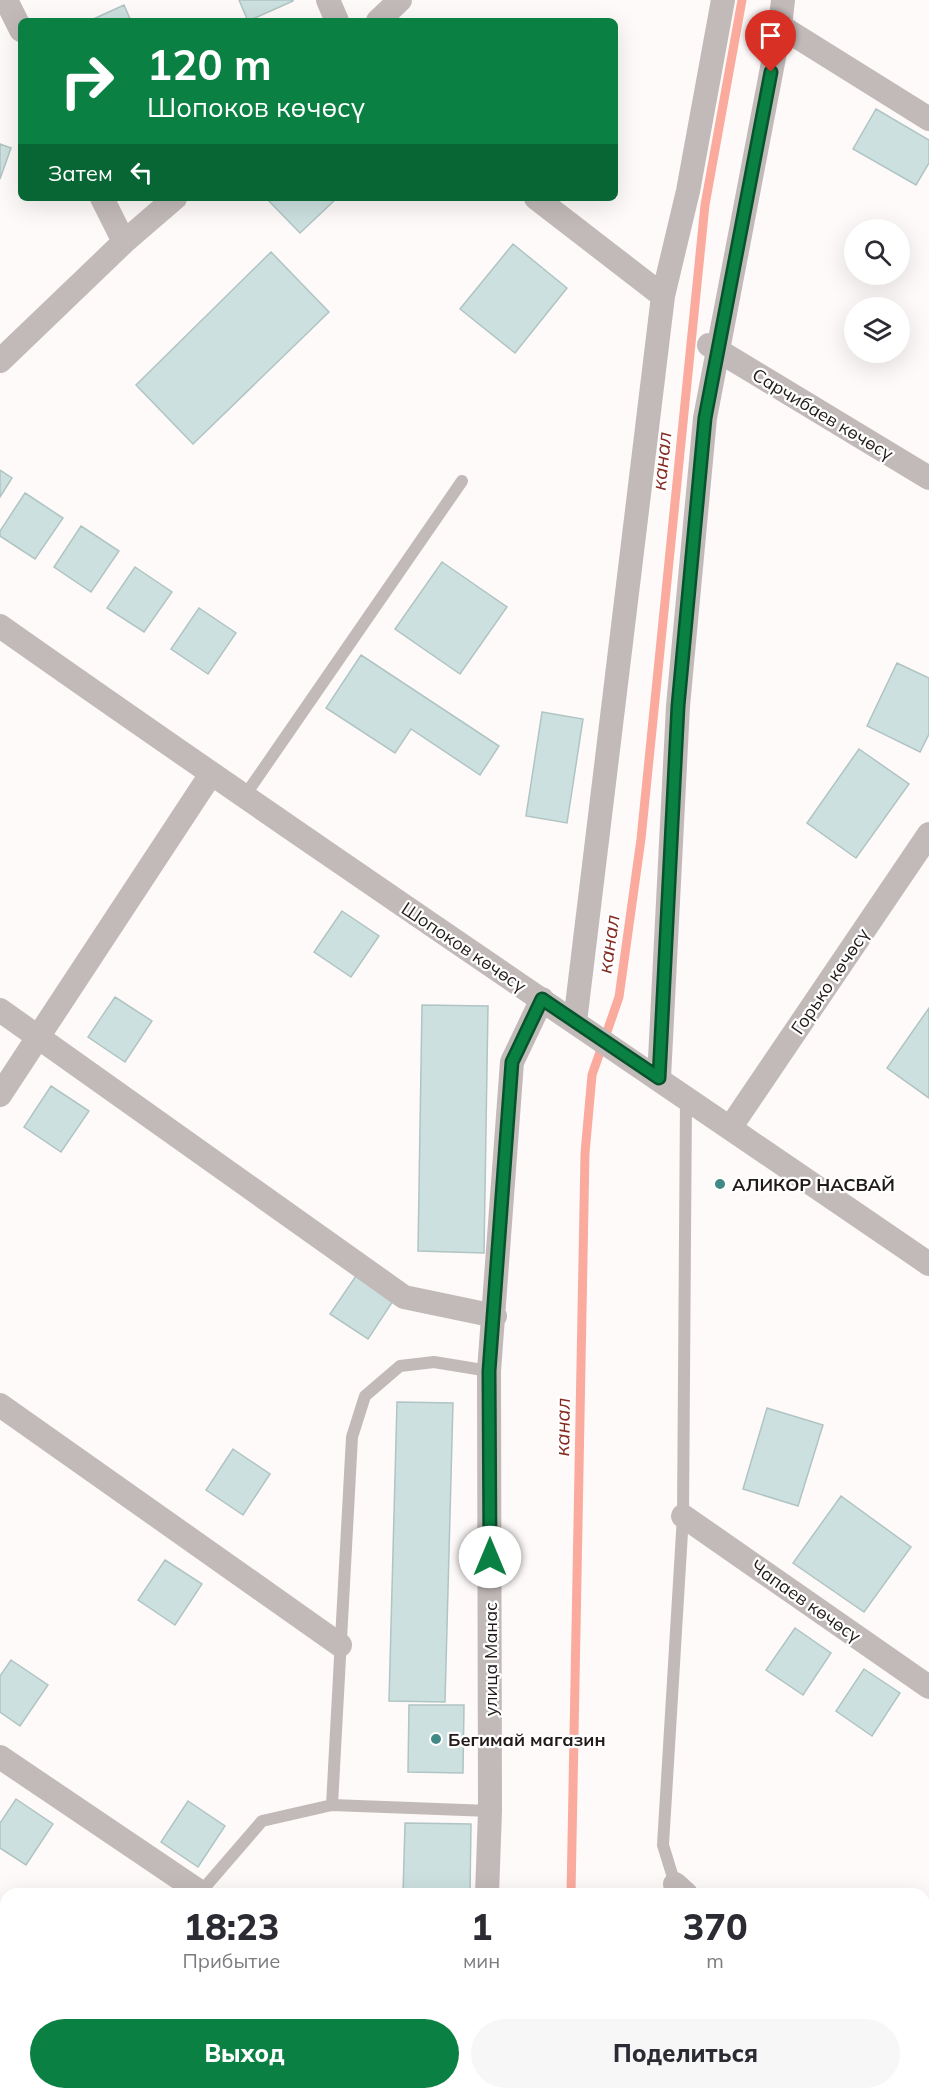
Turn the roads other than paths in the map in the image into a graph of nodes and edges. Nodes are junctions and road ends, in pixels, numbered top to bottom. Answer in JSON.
{"nodes":[{"id":1,"x":6,"y":0,"type":"edge"},
{"id":2,"x":328,"y":0,"type":"edge"},
{"id":3,"x":400,"y":0,"type":"edge"},
{"id":4,"x":723,"y":0,"type":"edge"},
{"id":5,"x":783,"y":0,"type":"edge"},
{"id":6,"x":336,"y":18,"type":"edge"},
{"id":7,"x":381,"y":18,"type":"edge"},
{"id":8,"x":18,"y":24,"type":"edge"},
{"id":9,"x":780,"y":26,"type":"junction"},
{"id":10,"x":929,"y":119,"type":"edge"},
{"id":11,"x":104,"y":201,"type":"edge"},
{"id":12,"x":172,"y":201,"type":"edge"},
{"id":13,"x":540,"y":201,"type":"edge"},
{"id":14,"x":124,"y":242,"type":"junction"},
{"id":15,"x":663,"y":296,"type":"junction"},
{"id":16,"x":713,"y":347,"type":"junction"},
{"id":17,"x":0,"y":361,"type":"edge"},
{"id":18,"x":929,"y":478,"type":"edge"},
{"id":19,"x":462,"y":481,"type":"dead end"},
{"id":20,"x":0,"y":626,"type":"edge"},
{"id":21,"x":211,"y":774,"type":"junction"},
{"id":22,"x":244,"y":796,"type":"junction"},
{"id":23,"x":928,"y":838,"type":"edge"},
{"id":24,"x":542,"y":999,"type":"junction"},
{"id":25,"x":0,"y":1010,"type":"edge"},
{"id":26,"x":576,"y":1023,"type":"junction"},
{"id":27,"x":39,"y":1037,"type":"junction"},
{"id":28,"x":659,"y":1078,"type":"junction"},
{"id":29,"x":0,"y":1095,"type":"edge"},
{"id":30,"x":687,"y":1098,"type":"junction"},
{"id":31,"x":730,"y":1128,"type":"junction"},
{"id":32,"x":929,"y":1264,"type":"edge"},
{"id":33,"x":495,"y":1316,"type":"junction"},
{"id":34,"x":489,"y":1371,"type":"junction"},
{"id":35,"x":0,"y":1405,"type":"edge"},
{"id":36,"x":683,"y":1516,"type":"junction"},
{"id":37,"x":340,"y":1645,"type":"junction"},
{"id":38,"x":929,"y":1687,"type":"edge"},
{"id":39,"x":0,"y":1757,"type":"edge"},
{"id":40,"x":332,"y":1805,"type":"junction"},
{"id":41,"x":490,"y":1811,"type":"junction"},
{"id":42,"x":190,"y":1888,"type":"edge"},
{"id":43,"x":204,"y":1888,"type":"edge"},
{"id":44,"x":487,"y":1888,"type":"edge"},
{"id":45,"x":680,"y":1888,"type":"edge"}],
"edges":[{"from":1,"to":8,"type":"street"},
{"from":2,"to":6,"type":"street"},
{"from":3,"to":7,"type":"street"},
{"from":4,"to":15,"type":"street"},
{"from":5,"to":9,"type":"street"},
{"from":9,"to":10,"type":"street"},
{"from":9,"to":16,"type":"street"},
{"from":11,"to":14,"type":"street"},
{"from":12,"to":14,"type":"street"},
{"from":13,"to":15,"type":"street"},
{"from":14,"to":17,"type":"street"},
{"from":15,"to":26,"type":"street"},
{"from":16,"to":18,"type":"street","name":"Сарчибаев көчөсү"},
{"from":16,"to":28,"type":"street"},
{"from":19,"to":22,"type":"lane"},
{"from":20,"to":21,"type":"street","name":"Шопоков көчөсү"},
{"from":21,"to":22,"type":"street","name":"Шопоков көчөсү"},
{"from":21,"to":27,"type":"street"},
{"from":22,"to":24,"type":"street","name":"Шопоков көчөсү"},
{"from":23,"to":31,"type":"street","name":"Горько көчөсү"},
{"from":24,"to":26,"type":"street","name":"Шопоков көчөсү"},
{"from":24,"to":33,"type":"street","name":"улица Манас"},
{"from":25,"to":27,"type":"street"},
{"from":26,"to":28,"type":"street","name":"Шопоков көчөсү"},
{"from":27,"to":29,"type":"street"},
{"from":27,"to":33,"type":"street"},
{"from":28,"to":30,"type":"street","name":"Шопоков көчөсү"},
{"from":30,"to":31,"type":"street","name":"Шопоков көчөсү"},
{"from":30,"to":36,"type":"lane"},
{"from":31,"to":32,"type":"street","name":"Шопоков көчөсү"},
{"from":33,"to":34,"type":"street","name":"улица Манас"},
{"from":34,"to":37,"type":"lane"},
{"from":34,"to":41,"type":"street","name":"улица Манас"},
{"from":35,"to":37,"type":"street"},
{"from":36,"to":38,"type":"street","name":"Чапаев көчөсү"},
{"from":36,"to":45,"type":"lane"},
{"from":37,"to":40,"type":"lane"},
{"from":39,"to":42,"type":"street"},
{"from":40,"to":41,"type":"lane"},
{"from":40,"to":43,"type":"lane"},
{"from":41,"to":44,"type":"street","name":"улица Манас"}]}
